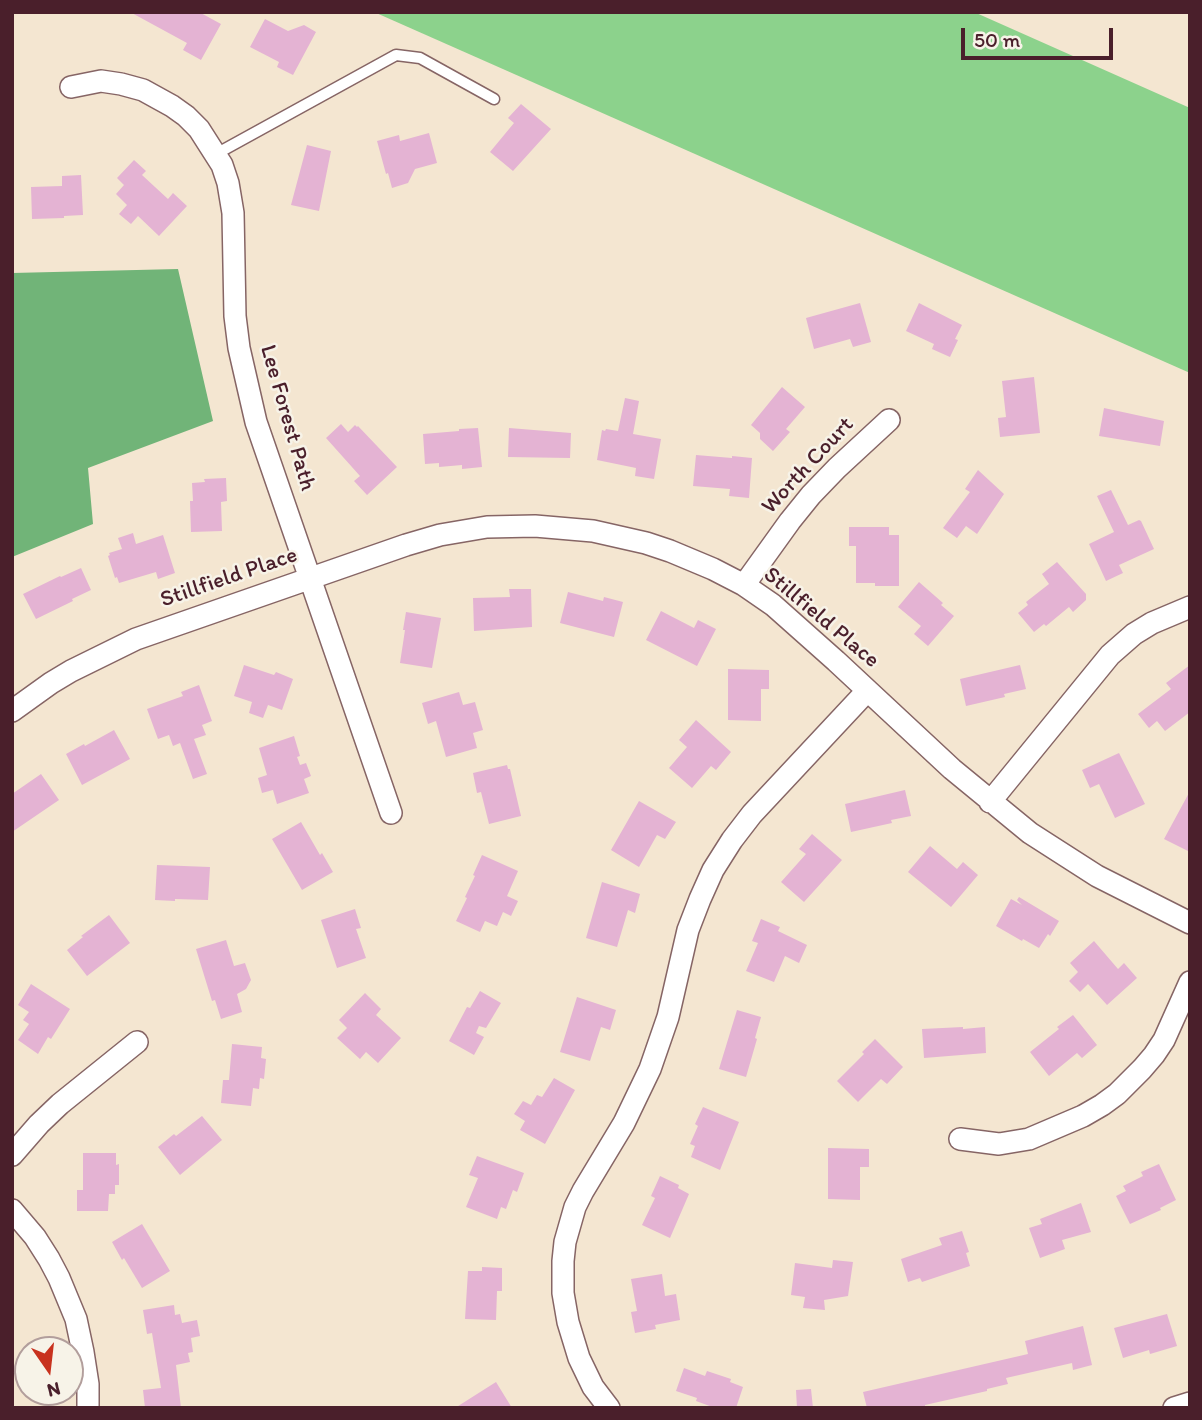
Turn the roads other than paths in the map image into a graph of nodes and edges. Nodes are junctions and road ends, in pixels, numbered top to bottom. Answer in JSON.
{"nodes":[{"id":1,"x":71,"y":87,"type":"dead end"},
{"id":2,"x":494,"y":99,"type":"dead end"},
{"id":3,"x":216,"y":154,"type":"junction"},
{"id":4,"x":889,"y":420,"type":"dead end"},
{"id":5,"x":310,"y":578,"type":"junction"},
{"id":6,"x":744,"y":585,"type":"junction"},
{"id":7,"x":1190,"y":607,"type":"edge"},
{"id":8,"x":867,"y":691,"type":"junction"},
{"id":9,"x":12,"y":711,"type":"edge"},
{"id":10,"x":990,"y":802,"type":"junction"},
{"id":11,"x":391,"y":813,"type":"dead end"},
{"id":12,"x":1190,"y":923,"type":"edge"},
{"id":13,"x":1190,"y":982,"type":"edge"},
{"id":14,"x":137,"y":1042,"type":"dead end"},
{"id":15,"x":960,"y":1139,"type":"dead end"},
{"id":16,"x":12,"y":1155,"type":"edge"},
{"id":17,"x":12,"y":1210,"type":"edge"},
{"id":18,"x":1190,"y":1403,"type":"edge"},
{"id":19,"x":88,"y":1408,"type":"edge"},
{"id":20,"x":609,"y":1408,"type":"edge"},
{"id":21,"x":1174,"y":1408,"type":"edge"}],
"edges":[{"from":1,"to":3,"type":"street","name":"Lee Forest Path"},
{"from":2,"to":3,"type":"lane"},
{"from":3,"to":5,"type":"street","name":"Lee Forest Path"},
{"from":4,"to":6,"type":"street","name":"Worth Court"},
{"from":5,"to":6,"type":"street","name":"Stillfield Place"},
{"from":5,"to":9,"type":"street","name":"Stillfield Place"},
{"from":5,"to":11,"type":"street","name":"Lee Forest Path"},
{"from":6,"to":8,"type":"street","name":"Stillfield Place"},
{"from":7,"to":10,"type":"street"},
{"from":8,"to":10,"type":"street","name":"Stillfield Place"},
{"from":8,"to":20,"type":"street"},
{"from":10,"to":12,"type":"street","name":"Stillfield Place"},
{"from":13,"to":15,"type":"street"},
{"from":14,"to":16,"type":"street"},
{"from":17,"to":19,"type":"street"},
{"from":18,"to":21,"type":"street"}]}
